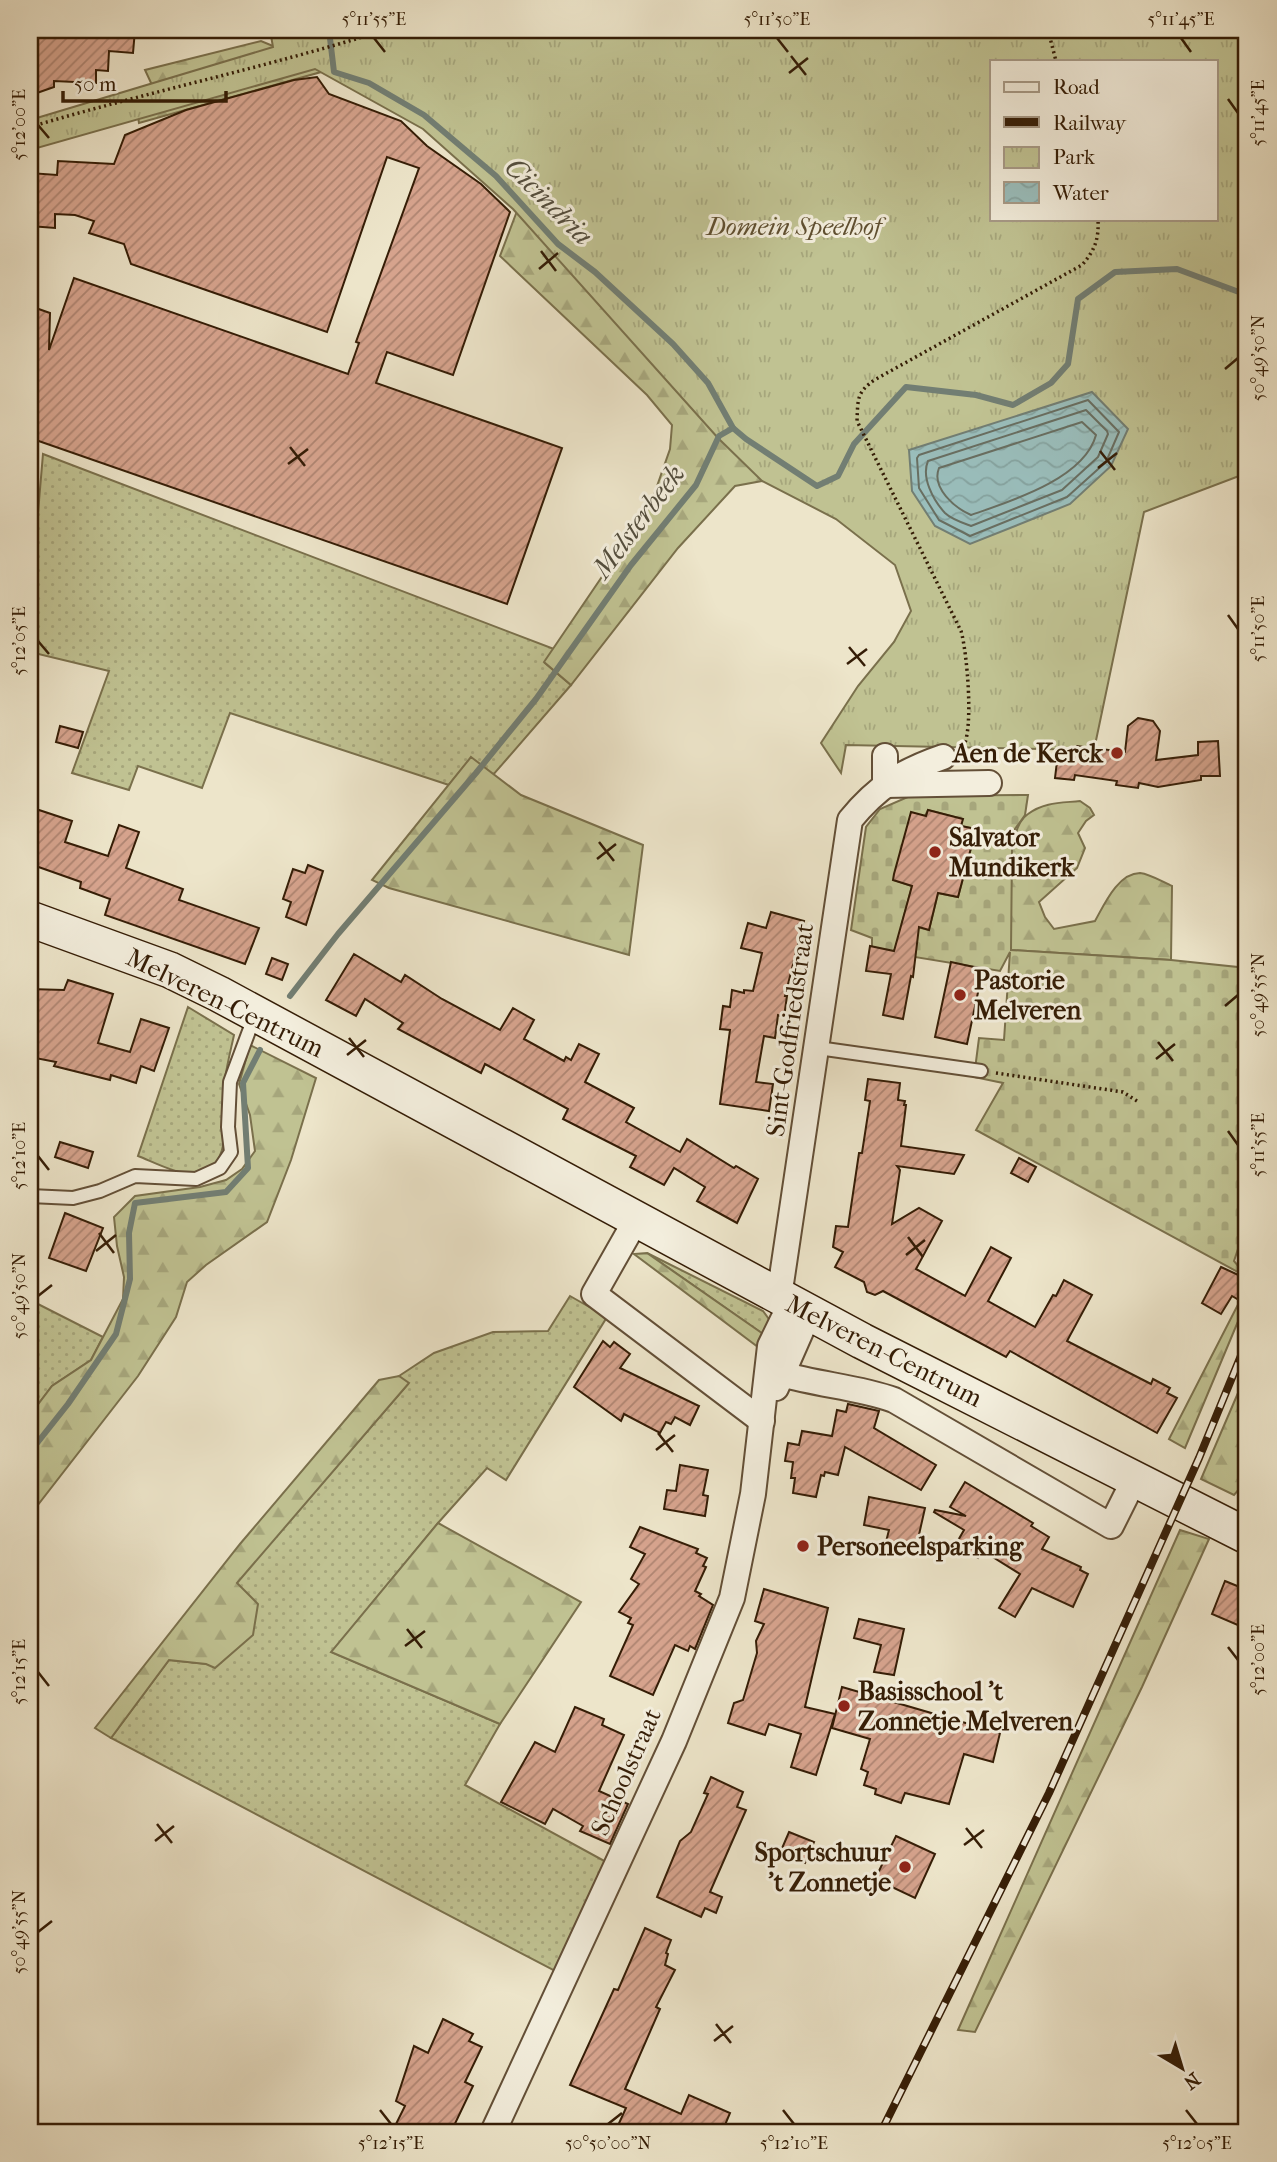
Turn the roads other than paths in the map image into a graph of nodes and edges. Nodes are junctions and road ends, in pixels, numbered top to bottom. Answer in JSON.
{"nodes":[{"id":1,"x":885,"y":756,"type":"dead end"},
{"id":2,"x":943,"y":757,"type":"road end"},
{"id":3,"x":989,"y":783,"type":"dead end"},
{"id":4,"x":885,"y":785,"type":"junction"},
{"id":5,"x":30,"y":919,"type":"edge"},
{"id":6,"x":255,"y":1015,"type":"junction"},
{"id":7,"x":818,"y":1048,"type":"junction"},
{"id":8,"x":981,"y":1071,"type":"road end"},
{"id":9,"x":30,"y":1196,"type":"edge"},
{"id":10,"x":636,"y":1220,"type":"junction"},
{"id":11,"x":793,"y":1304,"type":"junction"},
{"id":12,"x":782,"y":1374,"type":"junction"},
{"id":13,"x":762,"y":1421,"type":"junction"},
{"id":14,"x":1134,"y":1480,"type":"junction"},
{"id":15,"x":1247,"y":1536,"type":"edge"},
{"id":16,"x":494,"y":2132,"type":"edge"}],
"edges":[{"from":1,"to":4,"type":"street"},
{"from":2,"to":4,"type":"street","name":"Sint-Godfriedstraat"},
{"from":3,"to":4,"type":"street"},
{"from":4,"to":7,"type":"street","name":"Sint-Godfriedstraat"},
{"from":5,"to":6,"type":"main road","name":"Melveren-Centrum"},
{"from":6,"to":9,"type":"lane"},
{"from":6,"to":10,"type":"main road","name":"Melveren-Centrum"},
{"from":7,"to":8,"type":"lane"},
{"from":7,"to":11,"type":"street","name":"Sint-Godfriedstraat"},
{"from":10,"to":11,"type":"main road","name":"Melveren-Centrum"},
{"from":10,"to":13,"type":"street"},
{"from":11,"to":12,"type":"street","name":"Schoolstraat"},
{"from":11,"to":13,"type":"street","name":"Schoolstraat"},
{"from":11,"to":14,"type":"main road","name":"Melveren-Centrum"},
{"from":12,"to":13,"type":"street","name":"Schoolstraat"},
{"from":12,"to":14,"type":"street","name":"Melveren-Centrum"},
{"from":13,"to":16,"type":"street","name":"Schoolstraat"},
{"from":14,"to":15,"type":"main road","name":"Melveren-Centrum"}]}
